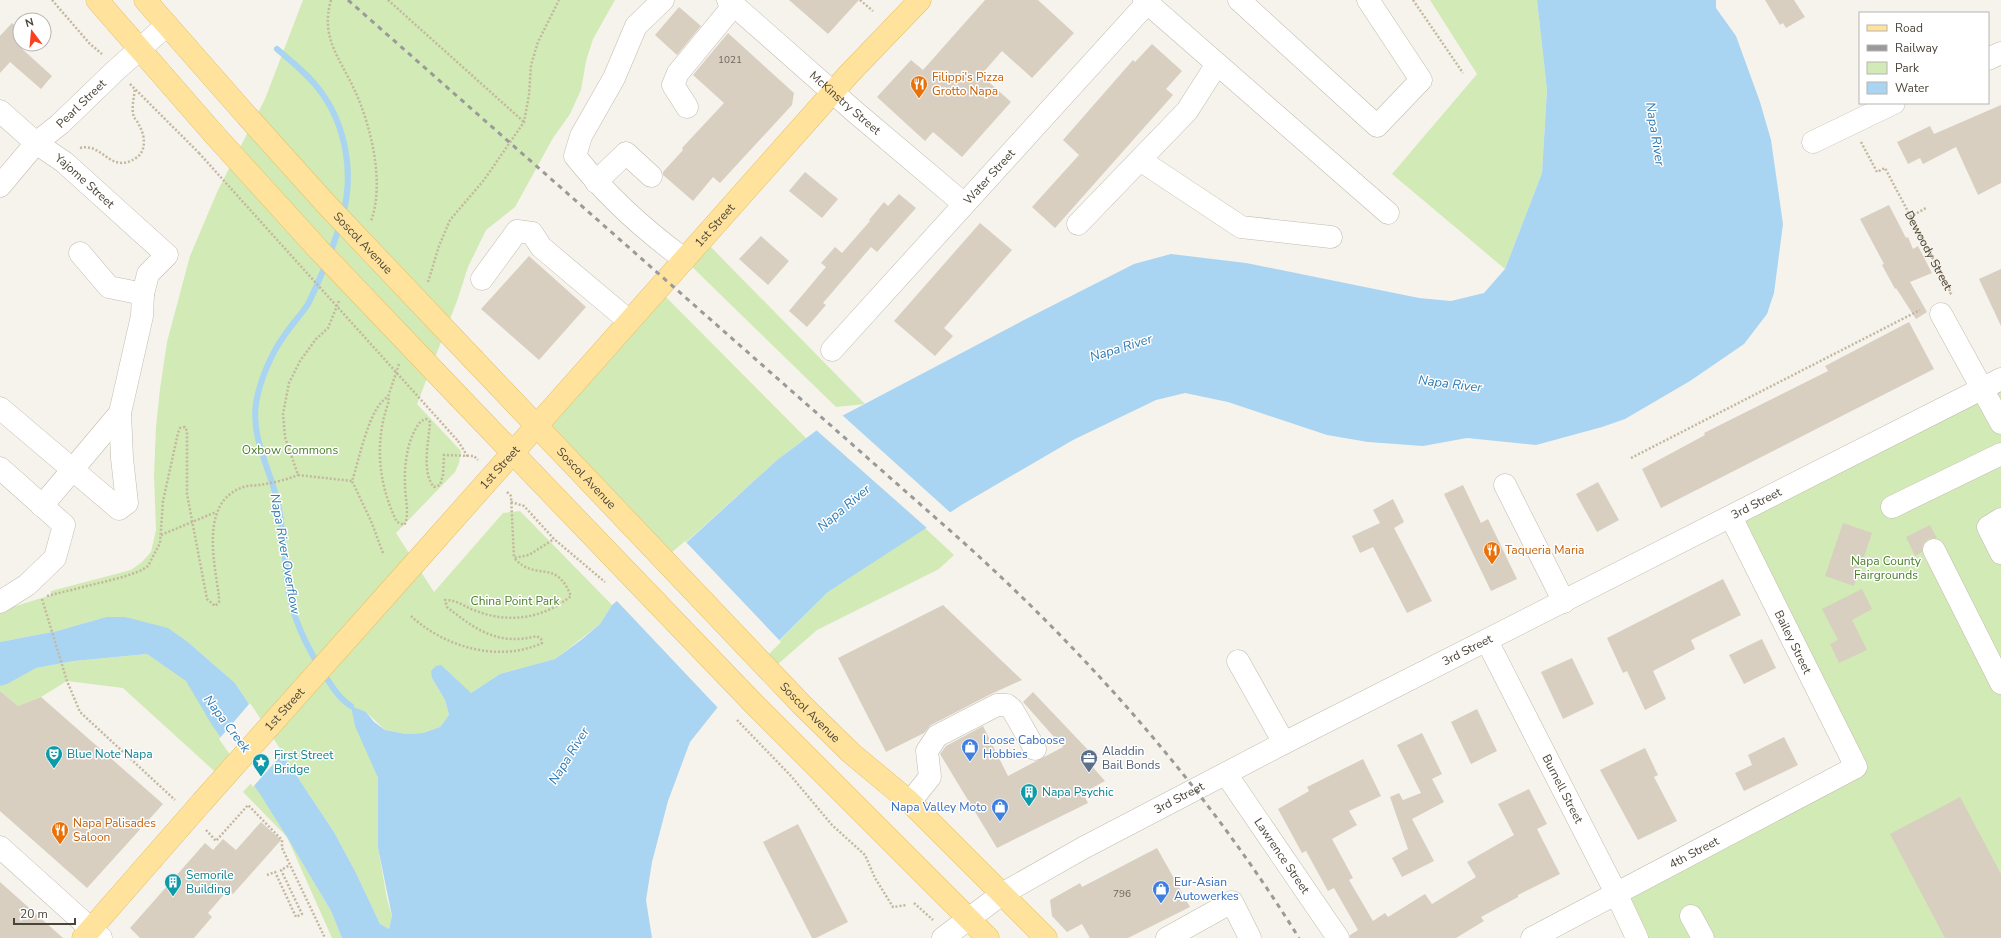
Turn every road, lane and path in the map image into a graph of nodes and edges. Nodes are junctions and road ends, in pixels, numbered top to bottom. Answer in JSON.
{"nodes":[{"id":1,"x":52,"y":0,"type":"edge"},
{"id":2,"x":97,"y":0,"type":"edge"},
{"id":3,"x":145,"y":0,"type":"edge"},
{"id":4,"x":332,"y":0,"type":"edge"},
{"id":5,"x":388,"y":0,"type":"edge"},
{"id":6,"x":559,"y":0,"type":"edge"},
{"id":7,"x":663,"y":0,"type":"edge"},
{"id":8,"x":860,"y":0,"type":"edge"},
{"id":9,"x":920,"y":0,"type":"edge"},
{"id":10,"x":1238,"y":0,"type":"edge"},
{"id":11,"x":1368,"y":0,"type":"edge"},
{"id":12,"x":1413,"y":0,"type":"edge"},
{"id":13,"x":1145,"y":1,"type":"edge"},
{"id":14,"x":731,"y":2,"type":"edge"},
{"id":15,"x":873,"y":12,"type":"dead end"},
{"id":16,"x":167,"y":25,"type":"junction"},
{"id":17,"x":139,"y":49,"type":"junction"},
{"id":18,"x":99,"y":51,"type":"dead end"},
{"id":19,"x":2001,"y":53,"type":"edge"},
{"id":20,"x":1989,"y":59,"type":"edge"},
{"id":21,"x":1218,"y":64,"type":"junction"},
{"id":22,"x":1463,"y":73,"type":"dead end"},
{"id":23,"x":833,"y":93,"type":"junction"},
{"id":24,"x":1892,"y":104,"type":"edge"},
{"id":25,"x":687,"y":107,"type":"dead end"},
{"id":26,"x":0,"y":111,"type":"edge"},
{"id":27,"x":524,"y":122,"type":"junction"},
{"id":28,"x":1851,"y":123,"type":"junction"},
{"id":29,"x":1813,"y":142,"type":"dead end"},
{"id":30,"x":36,"y":143,"type":"junction"},
{"id":31,"x":77,"y":149,"type":"dead end"},
{"id":32,"x":1140,"y":160,"type":"junction"},
{"id":33,"x":651,"y":176,"type":"dead end"},
{"id":34,"x":596,"y":182,"type":"junction"},
{"id":35,"x":0,"y":186,"type":"edge"},
{"id":36,"x":964,"y":204,"type":"junction"},
{"id":37,"x":1926,"y":208,"type":"dead end"},
{"id":38,"x":374,"y":212,"type":"dead end"},
{"id":39,"x":1388,"y":213,"type":"dead end"},
{"id":40,"x":1910,"y":216,"type":"junction"},
{"id":41,"x":1078,"y":224,"type":"dead end"},
{"id":42,"x":1331,"y":237,"type":"dead end"},
{"id":43,"x":80,"y":253,"type":"dead end"},
{"id":44,"x":684,"y":259,"type":"junction"},
{"id":45,"x":432,"y":269,"type":"dead end"},
{"id":46,"x":482,"y":279,"type":"dead end"},
{"id":47,"x":143,"y":294,"type":"junction"},
{"id":48,"x":1938,"y":308,"type":"junction"},
{"id":49,"x":629,"y":321,"type":"junction"},
{"id":50,"x":328,"y":328,"type":"dead end"},
{"id":51,"x":832,"y":350,"type":"dead end"},
{"id":52,"x":2001,"y":379,"type":"edge"},
{"id":53,"x":1981,"y":389,"type":"junction"},
{"id":54,"x":0,"y":408,"type":"edge"},
{"id":55,"x":120,"y":413,"type":"junction"},
{"id":56,"x":2001,"y":423,"type":"edge"},
{"id":57,"x":537,"y":425,"type":"junction"},
{"id":58,"x":512,"y":453,"type":"junction"},
{"id":59,"x":2001,"y":454,"type":"edge"},
{"id":60,"x":474,"y":456,"type":"dead end"},
{"id":61,"x":468,"y":457,"type":"junction"},
{"id":62,"x":1631,"y":458,"type":"dead end"},
{"id":63,"x":0,"y":468,"type":"edge"},
{"id":64,"x":73,"y":471,"type":"junction"},
{"id":65,"x":298,"y":475,"type":"junction"},
{"id":66,"x":352,"y":481,"type":"junction"},
{"id":67,"x":1505,"y":485,"type":"dead end"},
{"id":68,"x":510,"y":496,"type":"dead end"},
{"id":69,"x":511,"y":502,"type":"junction"},
{"id":70,"x":42,"y":506,"type":"junction"},
{"id":71,"x":1892,"y":507,"type":"dead end"},
{"id":72,"x":217,"y":512,"type":"junction"},
{"id":73,"x":1731,"y":516,"type":"junction"},
{"id":74,"x":2001,"y":519,"type":"edge"},
{"id":75,"x":192,"y":522,"type":"junction"},
{"id":76,"x":162,"y":535,"type":"junction"},
{"id":77,"x":554,"y":539,"type":"junction"},
{"id":78,"x":1934,"y":550,"type":"dead end"},
{"id":79,"x":383,"y":553,"type":"dead end"},
{"id":80,"x":2001,"y":553,"type":"edge"},
{"id":81,"x":514,"y":558,"type":"junction"},
{"id":82,"x":608,"y":584,"type":"dead end"},
{"id":83,"x":0,"y":602,"type":"edge"},
{"id":84,"x":1564,"y":602,"type":"junction"},
{"id":85,"x":411,"y":616,"type":"dead end"},
{"id":86,"x":1487,"y":641,"type":"junction"},
{"id":87,"x":1238,"y":661,"type":"dead end"},
{"id":88,"x":67,"y":680,"type":"dead end"},
{"id":89,"x":2001,"y":683,"type":"edge"},
{"id":90,"x":733,"y":715,"type":"dead end"},
{"id":91,"x":1284,"y":743,"type":"junction"},
{"id":92,"x":1035,"y":749,"type":"dead end"},
{"id":93,"x":1856,"y":767,"type":"joint"},
{"id":94,"x":1226,"y":774,"type":"junction"},
{"id":95,"x":910,"y":802,"type":"junction"},
{"id":96,"x":0,"y":847,"type":"edge"},
{"id":97,"x":290,"y":866,"type":"dead end"},
{"id":98,"x":267,"y":875,"type":"dead end"},
{"id":99,"x":1616,"y":893,"type":"junction"},
{"id":100,"x":1002,"y":894,"type":"junction"},
{"id":101,"x":907,"y":905,"type":"dead end"},
{"id":102,"x":1691,"y":916,"type":"dead end"},
{"id":103,"x":968,"y":918,"type":"junction"},
{"id":104,"x":92,"y":935,"type":"edge"},
{"id":105,"x":943,"y":938,"type":"edge"},
{"id":106,"x":988,"y":938,"type":"edge"},
{"id":107,"x":1046,"y":938,"type":"edge"},
{"id":108,"x":1167,"y":938,"type":"edge"},
{"id":109,"x":1250,"y":938,"type":"edge"},
{"id":110,"x":1338,"y":938,"type":"edge"},
{"id":111,"x":1532,"y":938,"type":"edge"},
{"id":112,"x":1637,"y":938,"type":"edge"},
{"id":113,"x":1703,"y":938,"type":"edge"}],
"edges":[{"from":1,"to":18,"type":"path"},
{"from":2,"to":17,"type":"main road"},
{"from":3,"to":16,"type":"main road","name":"Soscol Avenue"},
{"from":4,"to":38,"type":"path"},
{"from":5,"to":27,"type":"path"},
{"from":6,"to":27,"type":"path"},
{"from":7,"to":34,"type":"street"},
{"from":8,"to":15,"type":"path"},
{"from":9,"to":23,"type":"main road","name":"1st Street"},
{"from":10,"to":11,"type":"street"},
{"from":12,"to":22,"type":"path"},
{"from":13,"to":21,"type":"street"},
{"from":13,"to":36,"type":"street","name":"Water Street"},
{"from":14,"to":23,"type":"street","name":"McKinstry Street"},
{"from":14,"to":25,"type":"street"},
{"from":16,"to":17,"type":"street","name":"Pearl Street"},
{"from":16,"to":57,"type":"main road","name":"Soscol Avenue","bridge":true},
{"from":17,"to":30,"type":"street","name":"Pearl Street"},
{"from":17,"to":58,"type":"main road","bridge":true},
{"from":19,"to":20,"type":"street"},
{"from":21,"to":32,"type":"street"},
{"from":21,"to":39,"type":"street"},
{"from":23,"to":36,"type":"street","name":"McKinstry Street"},
{"from":23,"to":44,"type":"main road","name":"1st Street"},
{"from":24,"to":28,"type":"street"},
{"from":26,"to":30,"type":"street","name":"Yajome Street"},
{"from":27,"to":45,"type":"path"},
{"from":28,"to":29,"type":"street"},
{"from":28,"to":40,"type":"path","name":"Dewoody Street"},
{"from":30,"to":35,"type":"street","name":"Pearl Street"},
{"from":30,"to":47,"type":"street","name":"Yajome Street"},
{"from":31,"to":61,"type":"path","bridge":true},
{"from":32,"to":41,"type":"street"},
{"from":32,"to":42,"type":"street"},
{"from":33,"to":34,"type":"street"},
{"from":34,"to":44,"type":"street"},
{"from":36,"to":51,"type":"street","name":"Water Street"},
{"from":37,"to":40,"type":"path"},
{"from":40,"to":48,"type":"path","name":"Dewoody Street"},
{"from":43,"to":47,"type":"street"},
{"from":44,"to":49,"type":"main road","name":"1st Street"},
{"from":46,"to":49,"type":"street"},
{"from":47,"to":55,"type":"street"},
{"from":48,"to":53,"type":"street"},
{"from":48,"to":62,"type":"path"},
{"from":49,"to":57,"type":"main road","name":"1st Street"},
{"from":50,"to":65,"type":"path"},
{"from":52,"to":53,"type":"street","name":"3rd Street"},
{"from":53,"to":56,"type":"street"},
{"from":53,"to":73,"type":"street","name":"3rd Street"},
{"from":54,"to":64,"type":"street"},
{"from":55,"to":64,"type":"street"},
{"from":55,"to":64,"type":"street"},
{"from":57,"to":58,"type":"main road","name":"1st Street"},
{"from":57,"to":95,"type":"main road","name":"Soscol Avenue"},
{"from":58,"to":103,"type":"main road"},
{"from":58,"to":104,"type":"main road","name":"1st Street","bridge":true},
{"from":59,"to":71,"type":"street"},
{"from":60,"to":61,"type":"path"},
{"from":61,"to":66,"type":"path"},
{"from":63,"to":70,"type":"street"},
{"from":64,"to":70,"type":"street"},
{"from":65,"to":66,"type":"path"},
{"from":65,"to":72,"type":"path"},
{"from":66,"to":79,"type":"path"},
{"from":67,"to":84,"type":"street"},
{"from":68,"to":69,"type":"path"},
{"from":69,"to":77,"type":"path"},
{"from":69,"to":81,"type":"path"},
{"from":70,"to":83,"type":"street"},
{"from":72,"to":75,"type":"path"},
{"from":72,"to":75,"type":"path"},
{"from":73,"to":84,"type":"street","name":"3rd Street"},
{"from":73,"to":93,"type":"street","name":"Bailey Street"},
{"from":74,"to":80,"type":"street"},
{"from":75,"to":76,"type":"path"},
{"from":75,"to":76,"type":"path"},
{"from":76,"to":88,"type":"path"},
{"from":77,"to":81,"type":"path"},
{"from":77,"to":82,"type":"path"},
{"from":78,"to":89,"type":"street"},
{"from":81,"to":85,"type":"path"},
{"from":84,"to":86,"type":"street","name":"3rd Street"},
{"from":86,"to":91,"type":"street","name":"3rd Street"},
{"from":86,"to":99,"type":"street","name":"Burnell Street"},
{"from":87,"to":91,"type":"street"},
{"from":90,"to":101,"type":"path"},
{"from":91,"to":94,"type":"street","name":"3rd Street"},
{"from":92,"to":95,"type":"street"},
{"from":93,"to":99,"type":"street","name":"4th Street"},
{"from":94,"to":100,"type":"street","name":"3rd Street"},
{"from":94,"to":110,"type":"street","name":"Lawrence Street"},
{"from":95,"to":100,"type":"main road","name":"Soscol Avenue"},
{"from":96,"to":104,"type":"street"},
{"from":97,"to":98,"type":"path"},
{"from":99,"to":111,"type":"street","name":"4th Street"},
{"from":99,"to":112,"type":"street","name":"Burnell Street"},
{"from":100,"to":103,"type":"street","name":"3rd Street"},
{"from":100,"to":107,"type":"main road","name":"Soscol Avenue"},
{"from":102,"to":113,"type":"street"},
{"from":103,"to":105,"type":"street","name":"3rd Street"},
{"from":103,"to":106,"type":"main road"},
{"from":108,"to":109,"type":"street"}]}
